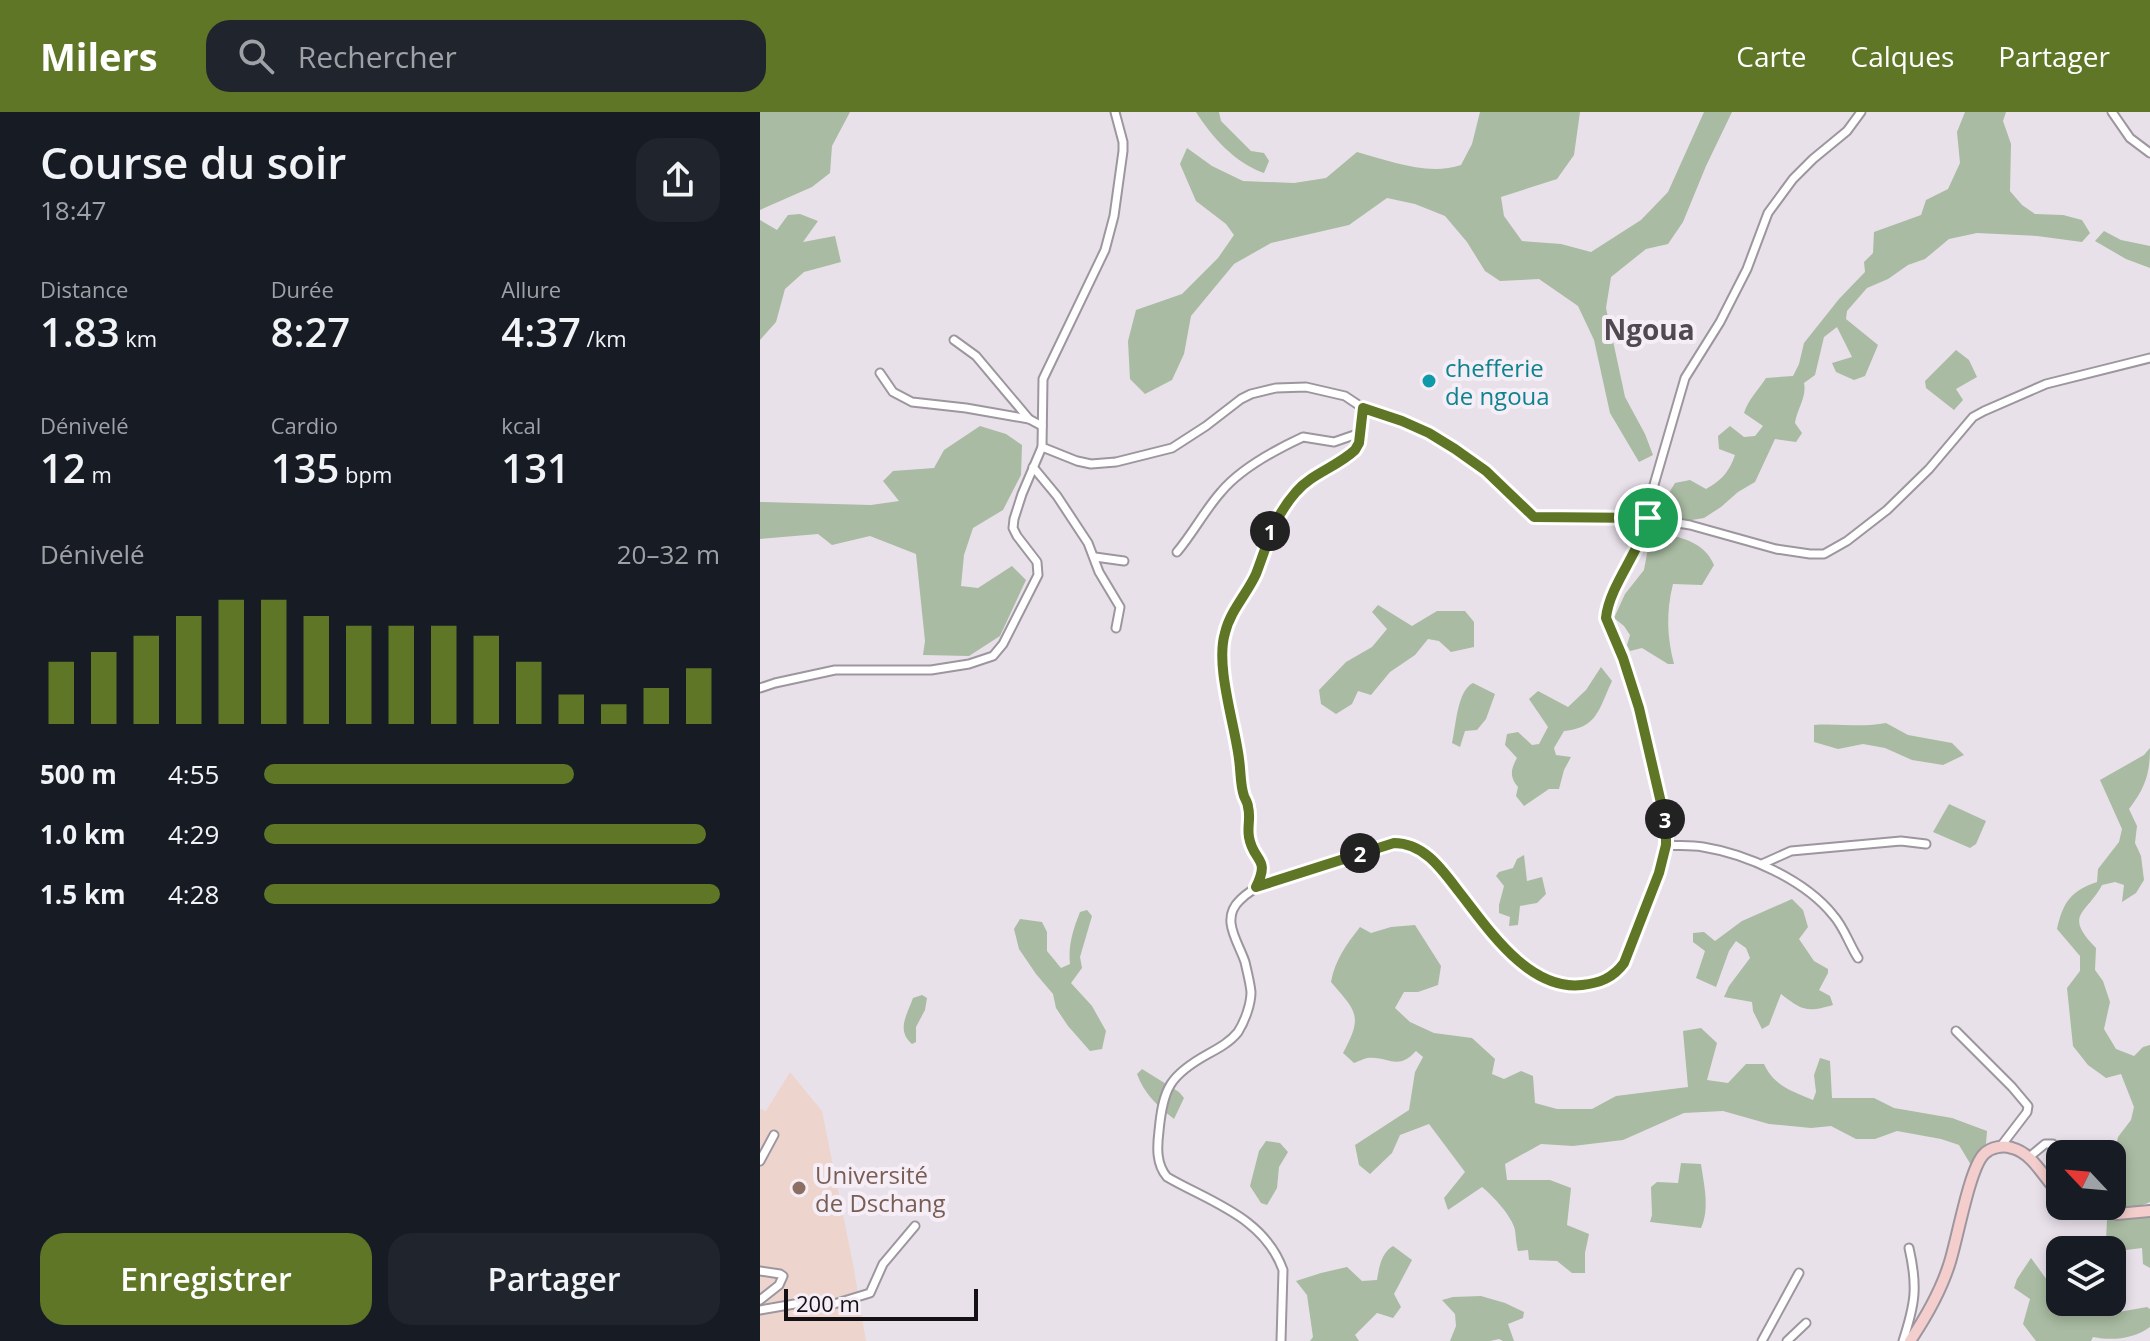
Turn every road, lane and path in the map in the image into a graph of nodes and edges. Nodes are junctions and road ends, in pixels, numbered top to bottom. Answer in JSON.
{"nodes":[{"id":1,"x":1115,"y":112,"type":"edge"},
{"id":2,"x":1861,"y":112,"type":"edge"},
{"id":3,"x":2112,"y":112,"type":"edge"},
{"id":4,"x":2150,"y":153,"type":"edge"},
{"id":5,"x":954,"y":340,"type":"dead end"},
{"id":6,"x":2150,"y":358,"type":"edge"},
{"id":7,"x":880,"y":373,"type":"dead end"},
{"id":8,"x":1363,"y":408,"type":"junction"},
{"id":9,"x":1029,"y":419,"type":"junction"},
{"id":10,"x":1042,"y":426,"type":"junction"},
{"id":11,"x":1360,"y":433,"type":"junction"},
{"id":12,"x":1042,"y":447,"type":"junction"},
{"id":13,"x":1033,"y":467,"type":"junction"},
{"id":14,"x":1648,"y":518,"type":"junction"},
{"id":15,"x":1177,"y":552,"type":"dead end"},
{"id":16,"x":1095,"y":557,"type":"junction"},
{"id":17,"x":1124,"y":561,"type":"dead end"},
{"id":18,"x":1116,"y":628,"type":"dead end"},
{"id":19,"x":760,"y":688,"type":"edge"},
{"id":20,"x":1926,"y":844,"type":"dead end"},
{"id":21,"x":1666,"y":845,"type":"junction"},
{"id":22,"x":1762,"y":864,"type":"junction"},
{"id":23,"x":1256,"y":887,"type":"junction"},
{"id":24,"x":1858,"y":958,"type":"dead end"},
{"id":25,"x":1956,"y":1031,"type":"dead end"},
{"id":26,"x":774,"y":1135,"type":"dead end"},
{"id":27,"x":2046,"y":1144,"type":"edge"},
{"id":28,"x":2001,"y":1146,"type":"junction"},
{"id":29,"x":2028,"y":1158,"type":"junction"},
{"id":30,"x":760,"y":1161,"type":"edge"},
{"id":31,"x":2046,"y":1178,"type":"edge"},
{"id":32,"x":2150,"y":1211,"type":"edge"},
{"id":33,"x":2126,"y":1213,"type":"edge"},
{"id":34,"x":915,"y":1226,"type":"dead end"},
{"id":35,"x":1909,"y":1248,"type":"dead end"},
{"id":36,"x":760,"y":1271,"type":"edge"},
{"id":37,"x":1799,"y":1273,"type":"dead end"},
{"id":38,"x":760,"y":1300,"type":"edge"},
{"id":39,"x":760,"y":1310,"type":"edge"},
{"id":40,"x":1806,"y":1323,"type":"dead end"},
{"id":41,"x":1281,"y":1341,"type":"edge"},
{"id":42,"x":1762,"y":1341,"type":"edge"},
{"id":43,"x":1787,"y":1341,"type":"edge"},
{"id":44,"x":1903,"y":1341,"type":"edge"},
{"id":45,"x":1910,"y":1341,"type":"edge"}],
"edges":[{"from":1,"to":10,"type":"street"},
{"from":2,"to":14,"type":"street"},
{"from":3,"to":4,"type":"street"},
{"from":5,"to":9,"type":"street"},
{"from":6,"to":14,"type":"street"},
{"from":7,"to":9,"type":"street"},
{"from":8,"to":11,"type":"street"},
{"from":8,"to":12,"type":"street"},
{"from":8,"to":14,"type":"street"},
{"from":9,"to":10,"type":"street"},
{"from":10,"to":12,"type":"street"},
{"from":11,"to":15,"type":"street"},
{"from":11,"to":23,"type":"street"},
{"from":12,"to":13,"type":"street"},
{"from":13,"to":16,"type":"street"},
{"from":13,"to":19,"type":"street"},
{"from":14,"to":21,"type":"street"},
{"from":16,"to":17,"type":"street"},
{"from":16,"to":18,"type":"street"},
{"from":20,"to":22,"type":"street"},
{"from":21,"to":22,"type":"street"},
{"from":21,"to":23,"type":"street"},
{"from":22,"to":24,"type":"street"},
{"from":23,"to":41,"type":"street"},
{"from":25,"to":28,"type":"street"},
{"from":26,"to":30,"type":"street"},
{"from":27,"to":29,"type":"street"},
{"from":28,"to":29,"type":"street"},
{"from":28,"to":45,"type":"street"},
{"from":29,"to":31,"type":"street"},
{"from":32,"to":33,"type":"street"},
{"from":34,"to":39,"type":"street"},
{"from":35,"to":44,"type":"street"},
{"from":36,"to":38,"type":"street"},
{"from":37,"to":42,"type":"street"},
{"from":40,"to":43,"type":"street"}]}
